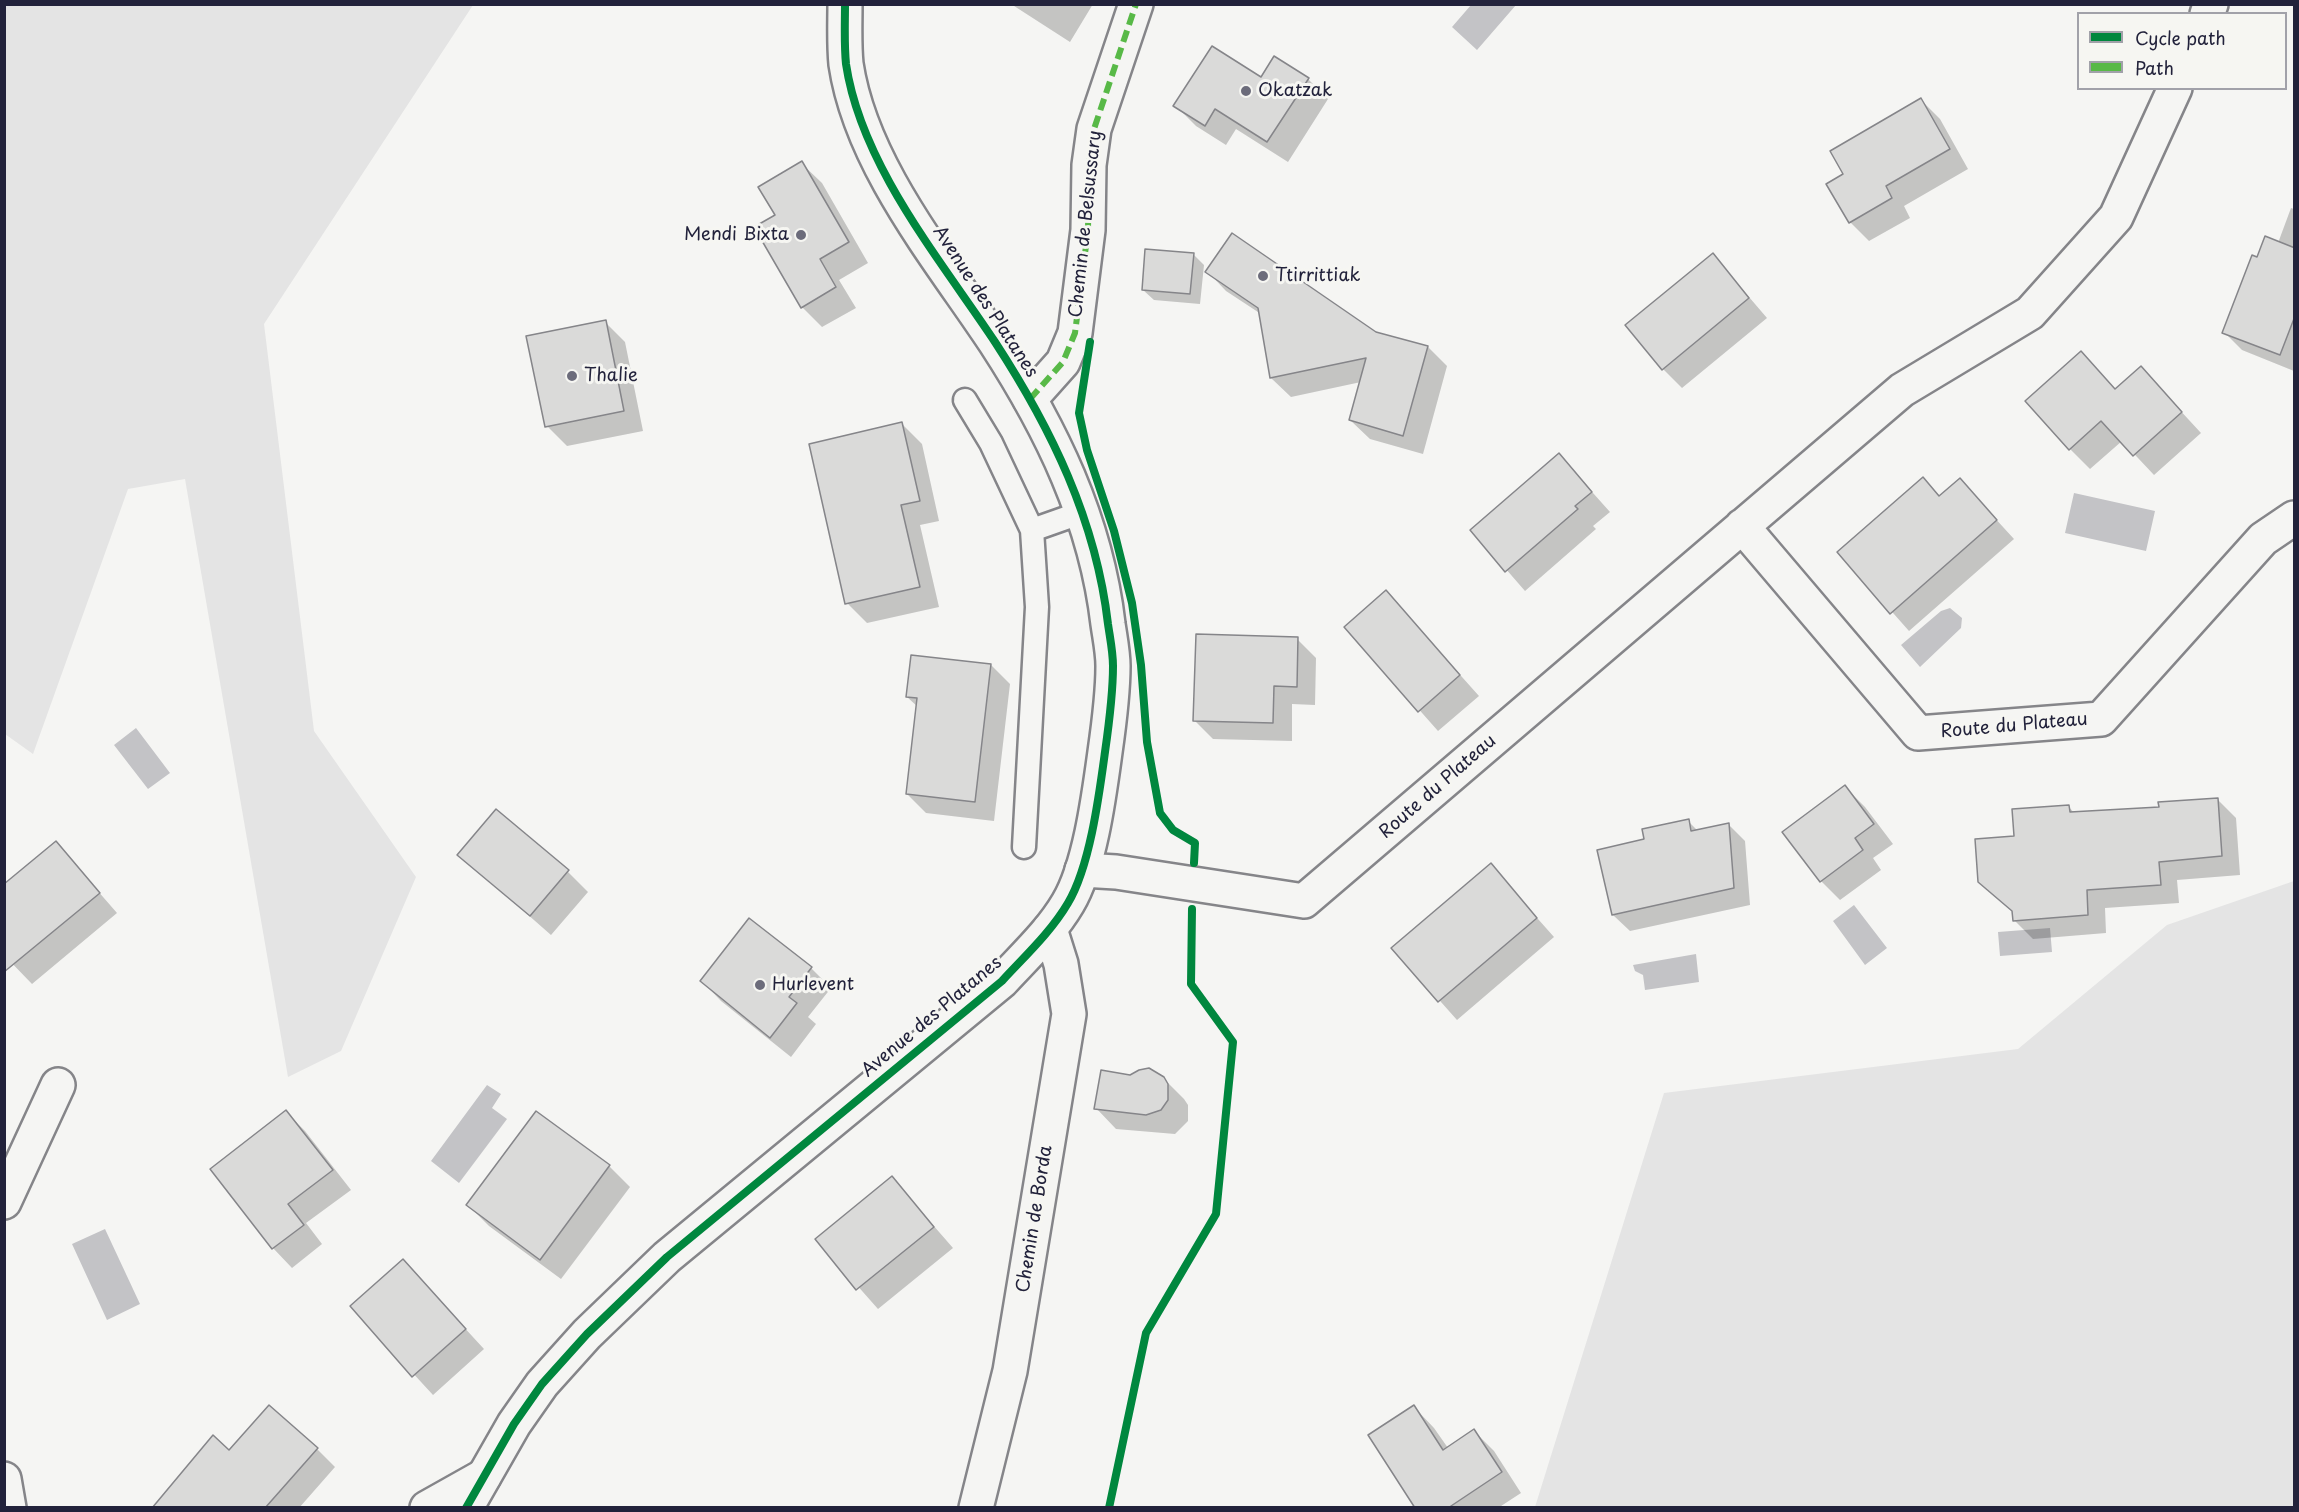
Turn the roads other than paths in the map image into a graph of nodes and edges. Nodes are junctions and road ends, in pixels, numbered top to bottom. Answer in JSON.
{"nodes":[{"id":1,"x":845,"y":4,"type":"edge"},
{"id":2,"x":1136,"y":4,"type":"edge"},
{"id":3,"x":2174,"y":90,"type":"edge"},
{"id":4,"x":1030,"y":399,"type":"junction"},
{"id":5,"x":965,"y":400,"type":"dead end"},
{"id":6,"x":1083,"y":512,"type":"junction"},
{"id":7,"x":2295,"y":518,"type":"edge"},
{"id":8,"x":1742,"y":526,"type":"junction"},
{"id":9,"x":1032,"y":530,"type":"junction"},
{"id":10,"x":1024,"y":847,"type":"dead end"},
{"id":11,"x":1082,"y":870,"type":"junction"},
{"id":12,"x":1050,"y":929,"type":"junction"},
{"id":13,"x":58,"y":1085,"type":"dead end"},
{"id":14,"x":4,"y":1202,"type":"edge"},
{"id":15,"x":484,"y":1476,"type":"junction"},
{"id":16,"x":4,"y":1479,"type":"edge"},
{"id":17,"x":9,"y":1508,"type":"edge"},
{"id":18,"x":427,"y":1508,"type":"edge"},
{"id":19,"x":466,"y":1508,"type":"edge"},
{"id":20,"x":976,"y":1508,"type":"edge"}],
"edges":[{"from":1,"to":4,"type":"street","name":"Avenue des Platanes"},
{"from":2,"to":4,"type":"street","name":"Chemin de Belsussary"},
{"from":3,"to":8,"type":"street","name":"Route du Plateau"},
{"from":4,"to":6,"type":"street","name":"Avenue des Platanes"},
{"from":5,"to":9,"type":"lane"},
{"from":6,"to":9,"type":"lane"},
{"from":6,"to":11,"type":"street","name":"Avenue des Platanes"},
{"from":7,"to":8,"type":"street","name":"Route du Plateau"},
{"from":8,"to":11,"type":"street","name":"Route du Plateau"},
{"from":9,"to":10,"type":"lane"},
{"from":11,"to":12,"type":"street","name":"Avenue des Platanes"},
{"from":12,"to":15,"type":"street","name":"Avenue des Platanes"},
{"from":12,"to":20,"type":"street","name":"Chemin de Borda"},
{"from":13,"to":14,"type":"street"},
{"from":15,"to":18,"type":"street"},
{"from":15,"to":19,"type":"street","name":"Avenue des Platanes"},
{"from":16,"to":17,"type":"street"}]}
